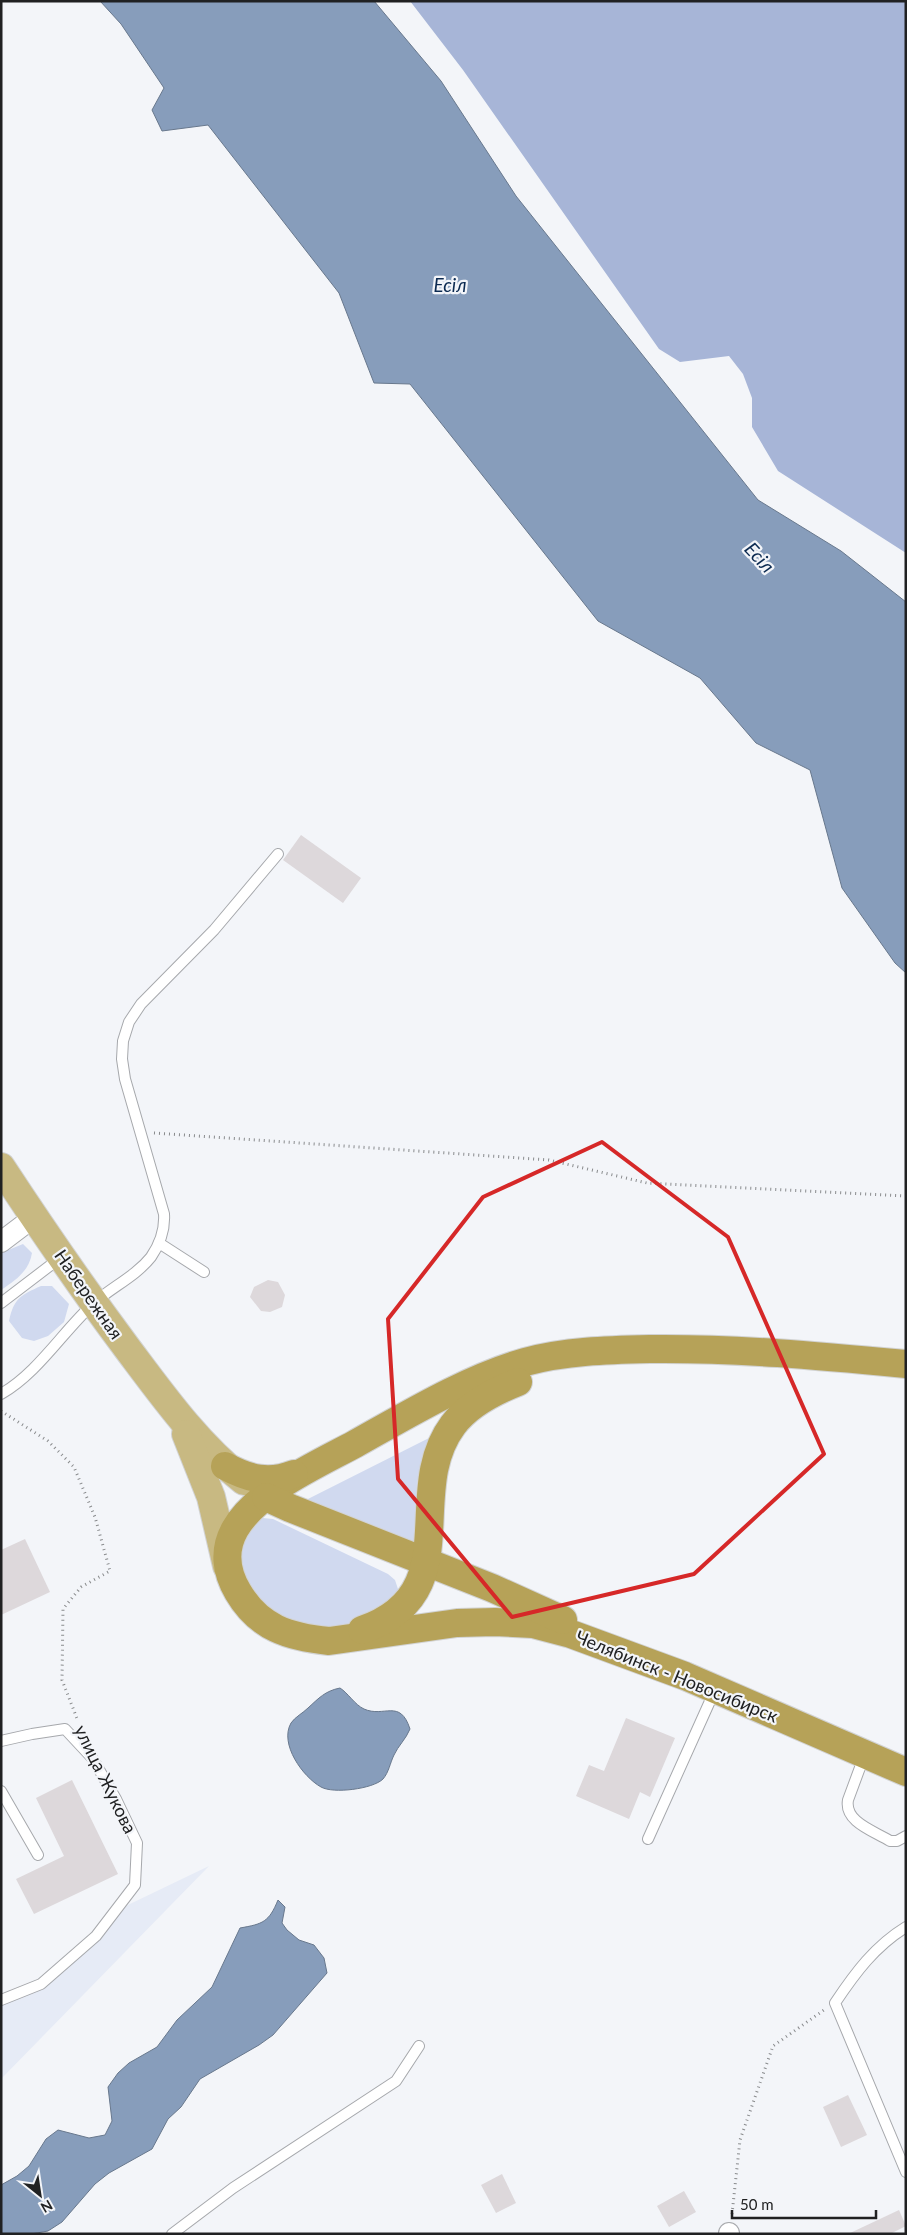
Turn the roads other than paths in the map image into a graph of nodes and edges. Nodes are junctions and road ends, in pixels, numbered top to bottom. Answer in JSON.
{"nodes":[{"id":1,"x":278,"y":854,"type":"dead end"},
{"id":2,"x":1,"y":1167,"type":"edge"},
{"id":3,"x":34,"y":1216,"type":"junction"},
{"id":4,"x":1,"y":1242,"type":"edge"},
{"id":5,"x":159,"y":1243,"type":"junction"},
{"id":6,"x":63,"y":1256,"type":"junction"},
{"id":7,"x":204,"y":1272,"type":"dead end"},
{"id":8,"x":1,"y":1303,"type":"edge"},
{"id":9,"x":94,"y":1303,"type":"junction"},
{"id":10,"x":906,"y":1364,"type":"edge"},
{"id":11,"x":906,"y":1372,"type":"edge"},
{"id":12,"x":1,"y":1394,"type":"edge"},
{"id":13,"x":180,"y":1419,"type":"junction"},
{"id":14,"x":319,"y":1464,"type":"junction"},
{"id":15,"x":226,"y":1466,"type":"junction"},
{"id":16,"x":266,"y":1497,"type":"junction"},
{"id":17,"x":370,"y":1540,"type":"junction"},
{"id":18,"x":427,"y":1562,"type":"junction"},
{"id":19,"x":227,"y":1566,"type":"junction"},
{"id":20,"x":398,"y":1611,"type":"junction"},
{"id":21,"x":329,"y":1640,"type":"junction"},
{"id":22,"x":685,"y":1676,"type":"junction"},
{"id":23,"x":715,"y":1689,"type":"junction"},
{"id":24,"x":1,"y":1741,"type":"edge"},
{"id":25,"x":865,"y":1754,"type":"junction"},
{"id":26,"x":906,"y":1772,"type":"edge"},
{"id":27,"x":1,"y":1791,"type":"edge"},
{"id":28,"x":906,"y":1836,"type":"edge"},
{"id":29,"x":648,"y":1839,"type":"dead end"},
{"id":30,"x":38,"y":1855,"type":"dead end"},
{"id":31,"x":906,"y":1927,"type":"edge"},
{"id":32,"x":1,"y":2000,"type":"edge"},
{"id":33,"x":419,"y":2046,"type":"dead end"},
{"id":34,"x":906,"y":2172,"type":"edge"},
{"id":35,"x":172,"y":2234,"type":"edge"}],
"edges":[{"from":1,"to":5,"type":"lane"},
{"from":2,"to":3,"type":"main road","name":"Набережная"},
{"from":3,"to":4,"type":"street"},
{"from":3,"to":6,"type":"main road","name":"Набережная"},
{"from":5,"to":7,"type":"lane"},
{"from":5,"to":9,"type":"lane"},
{"from":6,"to":8,"type":"lane"},
{"from":6,"to":9,"type":"main road","name":"Набережная"},
{"from":9,"to":12,"type":"lane"},
{"from":9,"to":13,"type":"main road","name":"Набережная"},
{"from":10,"to":14,"type":"highway","name":"Челябинск - Новосибирск"},
{"from":11,"to":18,"type":"highway"},
{"from":13,"to":15,"type":"main road","name":"Набережная"},
{"from":13,"to":19,"type":"main road","name":"Набережная"},
{"from":14,"to":15,"type":"highway"},
{"from":14,"to":16,"type":"highway","name":"Челябинск - Новосибирск"},
{"from":15,"to":16,"type":"main road","name":"Набережная"},
{"from":16,"to":17,"type":"highway"},
{"from":16,"to":19,"type":"highway","name":"Челябинск - Новосибирск"},
{"from":17,"to":18,"type":"highway"},
{"from":17,"to":20,"type":"highway"},
{"from":18,"to":20,"type":"highway"},
{"from":18,"to":22,"type":"highway"},
{"from":19,"to":21,"type":"highway","name":"Челябинск - Новосибирск"},
{"from":20,"to":21,"type":"highway"},
{"from":21,"to":22,"type":"highway","name":"Челябинск - Новосибирск"},
{"from":22,"to":23,"type":"highway","name":"Челябинск - Новосибирск"},
{"from":23,"to":25,"type":"highway","name":"Челябинск - Новосибирск"},
{"from":23,"to":29,"type":"lane"},
{"from":24,"to":32,"type":"lane","name":"улица Жукова"},
{"from":25,"to":26,"type":"highway","name":"Челябинск - Новосибирск"},
{"from":25,"to":28,"type":"lane"},
{"from":27,"to":30,"type":"lane"},
{"from":31,"to":34,"type":"lane"},
{"from":33,"to":35,"type":"lane"}]}
